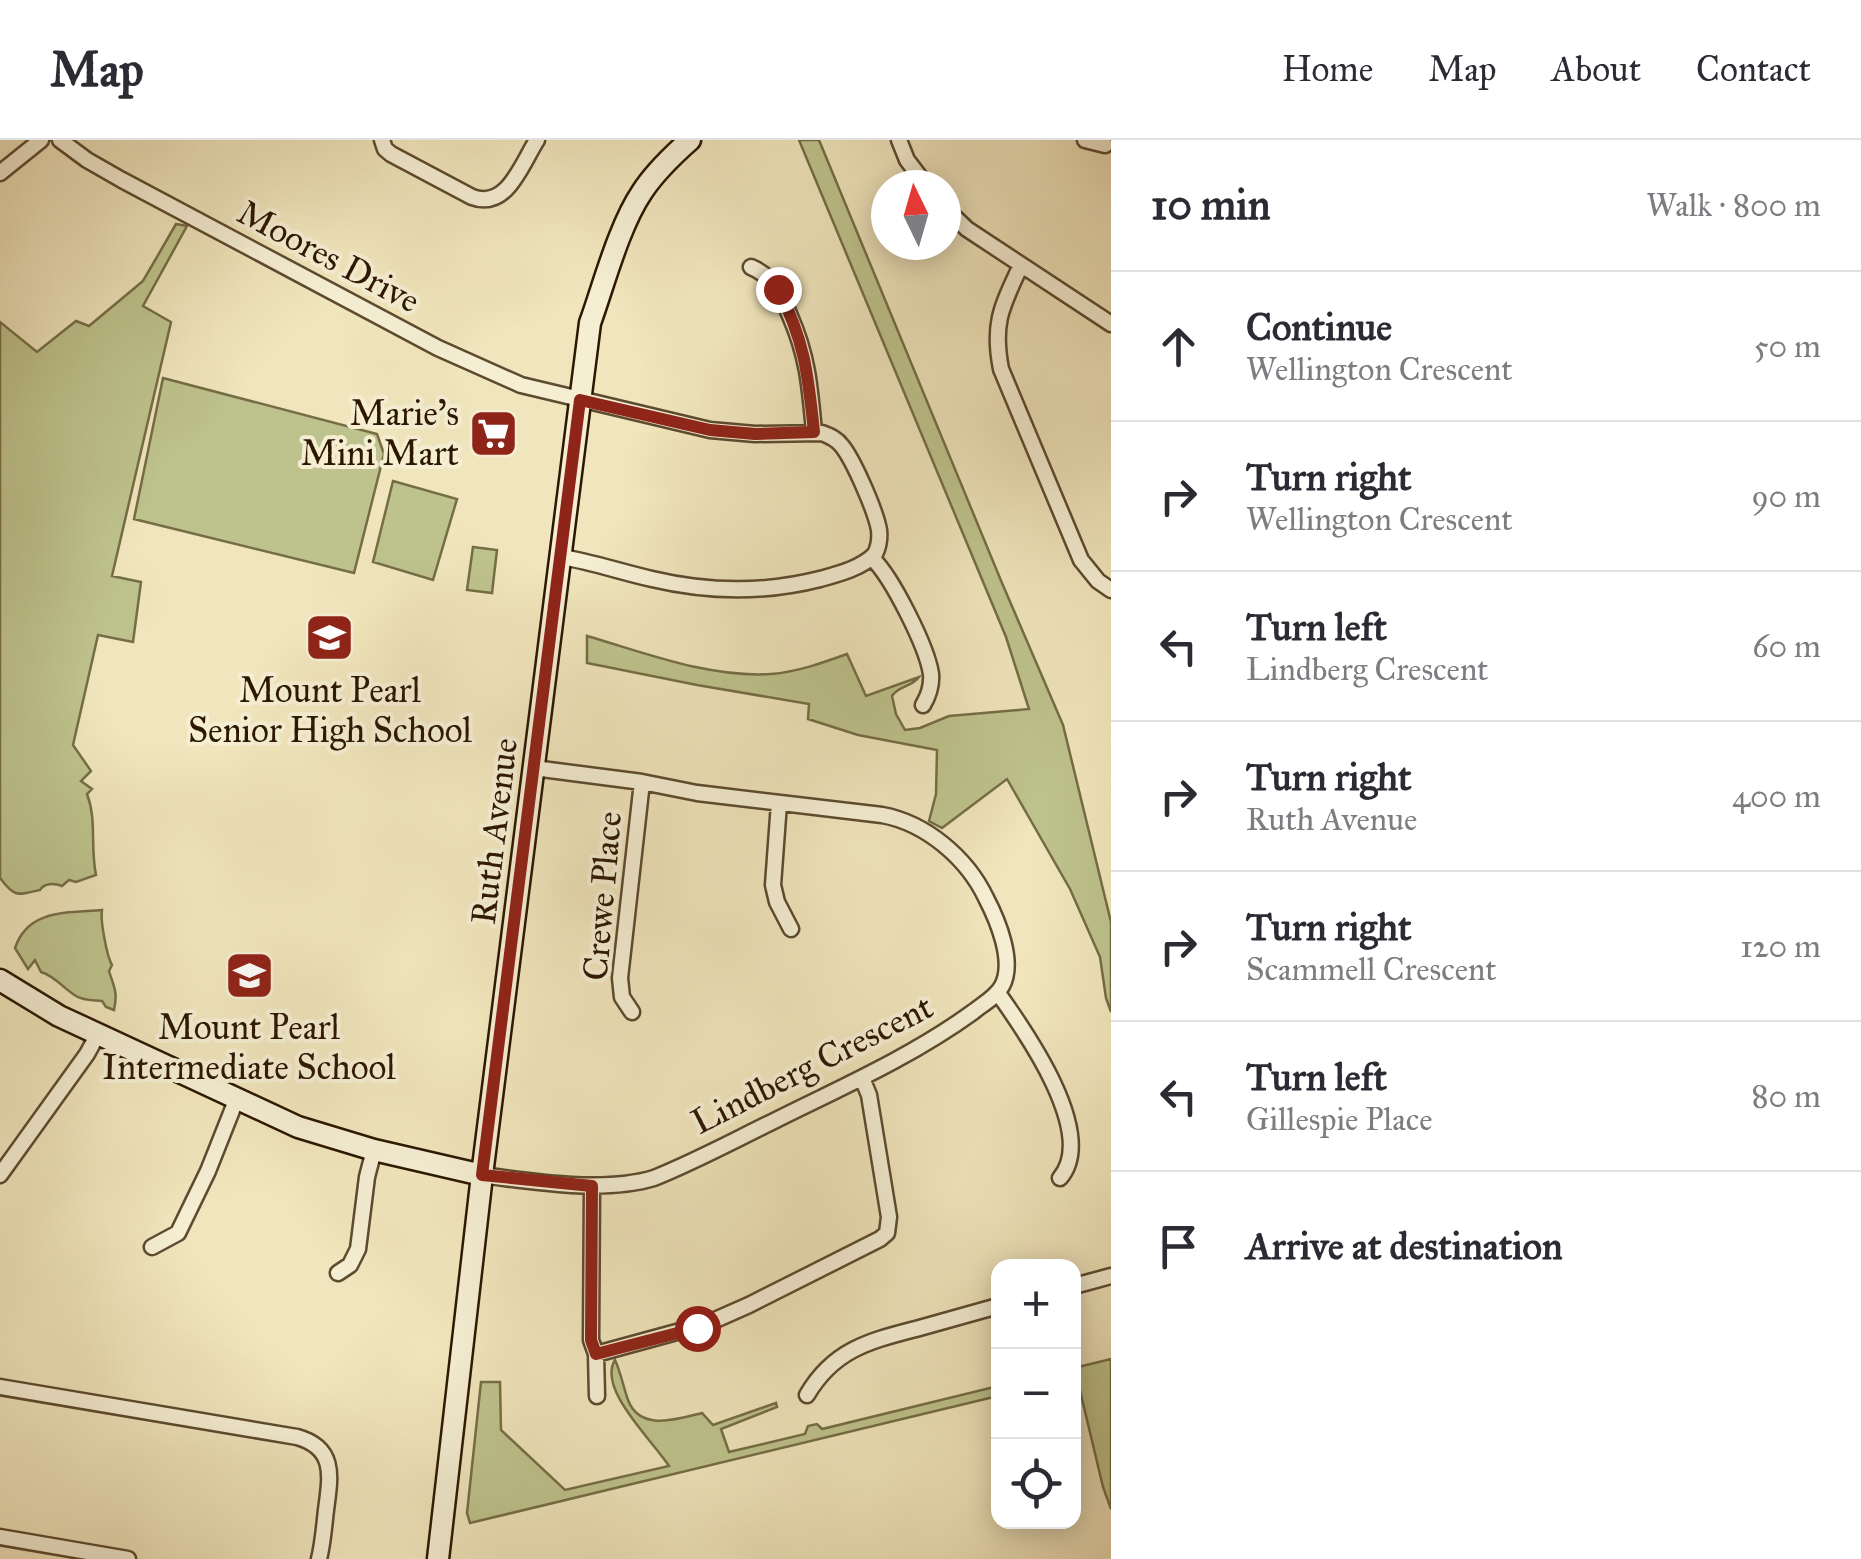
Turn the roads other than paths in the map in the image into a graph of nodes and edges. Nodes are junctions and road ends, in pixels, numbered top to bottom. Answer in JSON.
{"nodes":[{"id":1,"x":41,"y":140,"type":"edge"},
{"id":2,"x":60,"y":140,"type":"edge"},
{"id":3,"x":382,"y":140,"type":"edge"},
{"id":4,"x":537,"y":140,"type":"edge"},
{"id":5,"x":690,"y":140,"type":"edge"},
{"id":6,"x":899,"y":140,"type":"edge"},
{"id":7,"x":1086,"y":140,"type":"edge"},
{"id":8,"x":1105,"y":145,"type":"dead end"},
{"id":9,"x":915,"y":170,"type":"edge"},
{"id":10,"x":0,"y":173,"type":"edge"},
{"id":11,"x":961,"y":224,"type":"edge"},
{"id":12,"x":1021,"y":265,"type":"junction"},
{"id":13,"x":751,"y":267,"type":"dead end"},
{"id":14,"x":1111,"y":324,"type":"edge"},
{"id":15,"x":580,"y":400,"type":"junction"},
{"id":16,"x":814,"y":432,"type":"junction"},
{"id":17,"x":562,"y":557,"type":"junction"},
{"id":18,"x":872,"y":558,"type":"junction"},
{"id":19,"x":1111,"y":590,"type":"edge"},
{"id":20,"x":923,"y":705,"type":"dead end"},
{"id":21,"x":534,"y":768,"type":"junction"},
{"id":22,"x":642,"y":782,"type":"junction"},
{"id":23,"x":779,"y":803,"type":"junction"},
{"id":24,"x":792,"y":929,"type":"dead end"},
{"id":25,"x":0,"y":980,"type":"edge"},
{"id":26,"x":998,"y":993,"type":"junction"},
{"id":27,"x":632,"y":1012,"type":"dead end"},
{"id":28,"x":98,"y":1034,"type":"junction"},
{"id":29,"x":862,"y":1078,"type":"junction"},
{"id":30,"x":237,"y":1098,"type":"junction"},
{"id":31,"x":374,"y":1150,"type":"junction"},
{"id":32,"x":0,"y":1174,"type":"edge"},
{"id":33,"x":482,"y":1175,"type":"junction"},
{"id":34,"x":1060,"y":1178,"type":"dead end"},
{"id":35,"x":592,"y":1186,"type":"junction"},
{"id":36,"x":152,"y":1247,"type":"dead end"},
{"id":37,"x":338,"y":1273,"type":"dead end"},
{"id":38,"x":1111,"y":1276,"type":"edge"},
{"id":39,"x":1081,"y":1284,"type":"edge"},
{"id":40,"x":991,"y":1308,"type":"edge"},
{"id":41,"x":596,"y":1354,"type":"junction"},
{"id":42,"x":0,"y":1387,"type":"edge"},
{"id":43,"x":807,"y":1395,"type":"dead end"},
{"id":44,"x":597,"y":1396,"type":"dead end"},
{"id":45,"x":0,"y":1538,"type":"edge"},
{"id":46,"x":128,"y":1559,"type":"edge"},
{"id":47,"x":319,"y":1559,"type":"edge"},
{"id":48,"x":438,"y":1559,"type":"edge"}],
"edges":[{"from":1,"to":10,"type":"street"},
{"from":2,"to":15,"type":"street","name":"Moores Drive"},
{"from":3,"to":4,"type":"street"},
{"from":5,"to":15,"type":"main road","name":"Ruth Avenue"},
{"from":6,"to":9,"type":"street"},
{"from":7,"to":8,"type":"street"},
{"from":11,"to":12,"type":"street"},
{"from":12,"to":14,"type":"street"},
{"from":12,"to":19,"type":"street"},
{"from":13,"to":16,"type":"street"},
{"from":15,"to":16,"type":"street","name":"Moores Drive"},
{"from":15,"to":17,"type":"main road","name":"Ruth Avenue"},
{"from":16,"to":18,"type":"street"},
{"from":17,"to":18,"type":"street"},
{"from":17,"to":21,"type":"main road","name":"Ruth Avenue"},
{"from":18,"to":20,"type":"street"},
{"from":21,"to":22,"type":"street"},
{"from":21,"to":33,"type":"main road","name":"Ruth Avenue"},
{"from":22,"to":23,"type":"street"},
{"from":22,"to":27,"type":"street","name":"Crewe Place"},
{"from":23,"to":24,"type":"street"},
{"from":23,"to":26,"type":"street"},
{"from":25,"to":28,"type":"main road"},
{"from":26,"to":29,"type":"street","name":"Lindberg Crescent"},
{"from":26,"to":34,"type":"street"},
{"from":28,"to":30,"type":"main road"},
{"from":28,"to":32,"type":"street"},
{"from":29,"to":35,"type":"street","name":"Lindberg Crescent"},
{"from":29,"to":41,"type":"street"},
{"from":30,"to":31,"type":"main road"},
{"from":30,"to":36,"type":"street"},
{"from":31,"to":33,"type":"main road"},
{"from":31,"to":37,"type":"street"},
{"from":33,"to":35,"type":"street","name":"Lindberg Crescent"},
{"from":33,"to":48,"type":"main road","name":"Ruth Avenue"},
{"from":35,"to":41,"type":"street"},
{"from":38,"to":39,"type":"street"},
{"from":40,"to":43,"type":"street"},
{"from":41,"to":44,"type":"street"},
{"from":42,"to":47,"type":"street"},
{"from":45,"to":46,"type":"street"}]}
